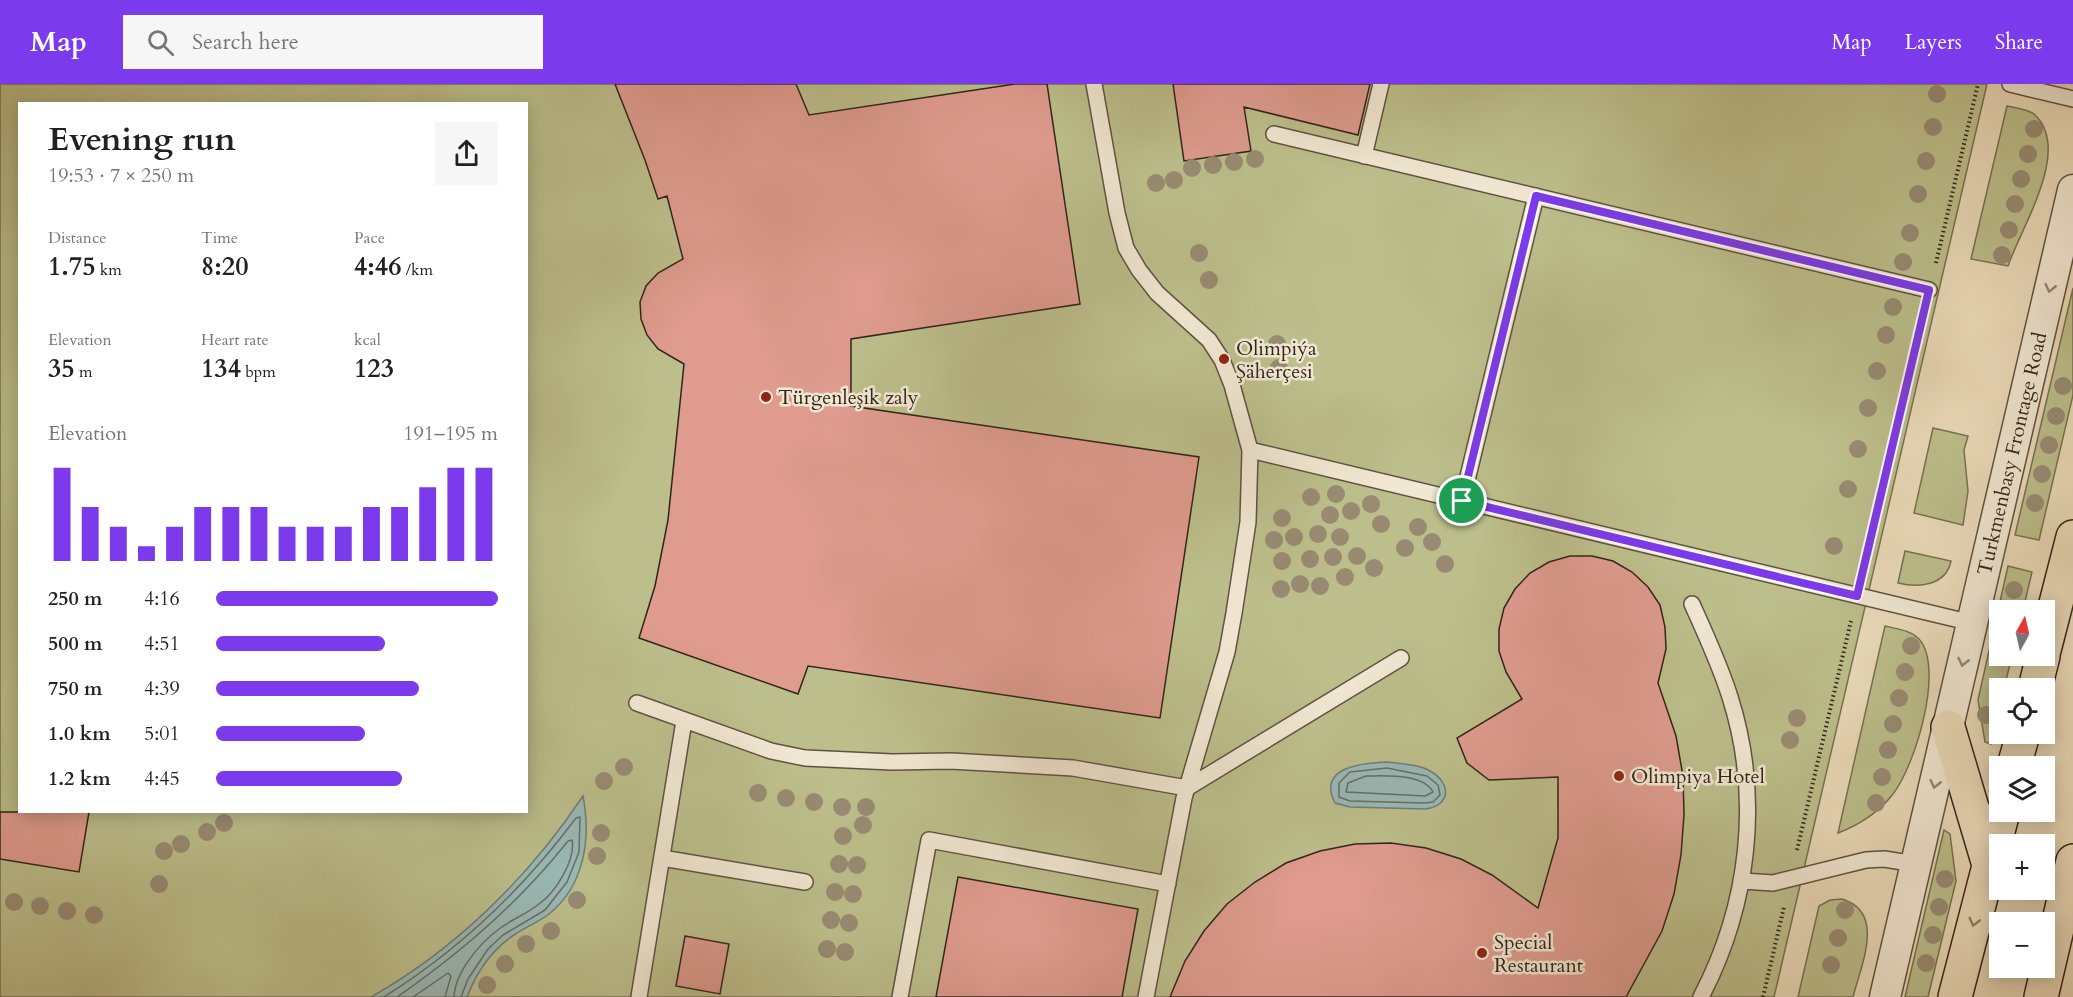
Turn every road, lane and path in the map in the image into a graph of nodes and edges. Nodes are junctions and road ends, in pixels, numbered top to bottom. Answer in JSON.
{"nodes":[{"id":1,"x":1094,"y":84,"type":"edge"},
{"id":2,"x":1381,"y":84,"type":"edge"},
{"id":3,"x":1978,"y":84,"type":"edge"},
{"id":4,"x":2010,"y":84,"type":"edge"},
{"id":5,"x":2073,"y":99,"type":"edge"},
{"id":6,"x":1274,"y":134,"type":"dead end"},
{"id":7,"x":1364,"y":156,"type":"junction"},
{"id":8,"x":2073,"y":190,"type":"edge"},
{"id":9,"x":1536,"y":196,"type":"junction"},
{"id":10,"x":1929,"y":290,"type":"junction"},
{"id":11,"x":1250,"y":450,"type":"junction"},
{"id":12,"x":1462,"y":501,"type":"junction"},
{"id":13,"x":2073,"y":537,"type":"edge"},
{"id":14,"x":1857,"y":596,"type":"junction"},
{"id":15,"x":1692,"y":604,"type":"dead end"},
{"id":16,"x":2055,"y":607,"type":"edge"},
{"id":17,"x":1972,"y":623,"type":"junction"},
{"id":18,"x":1401,"y":658,"type":"dead end"},
{"id":19,"x":637,"y":703,"type":"dead end"},
{"id":20,"x":684,"y":721,"type":"junction"},
{"id":21,"x":1948,"y":727,"type":"junction"},
{"id":22,"x":1187,"y":788,"type":"junction"},
{"id":23,"x":662,"y":858,"type":"junction"},
{"id":24,"x":2073,"y":861,"type":"edge"},
{"id":25,"x":1916,"y":864,"type":"junction"},
{"id":26,"x":1989,"y":865,"type":"joint"},
{"id":27,"x":1790,"y":880,"type":"junction"},
{"id":28,"x":1743,"y":881,"type":"junction"},
{"id":29,"x":805,"y":882,"type":"dead end"},
{"id":30,"x":1168,"y":884,"type":"junction"},
{"id":31,"x":639,"y":997,"type":"edge"},
{"id":32,"x":900,"y":997,"type":"edge"},
{"id":33,"x":1146,"y":997,"type":"edge"},
{"id":34,"x":1701,"y":997,"type":"edge"},
{"id":35,"x":1763,"y":997,"type":"edge"},
{"id":36,"x":1885,"y":997,"type":"edge"},
{"id":37,"x":1955,"y":997,"type":"edge"},
{"id":38,"x":2041,"y":997,"type":"edge"}],
"edges":[{"from":1,"to":11,"type":"lane"},
{"from":2,"to":7,"type":"lane"},
{"from":3,"to":10,"type":"path"},
{"from":4,"to":5,"type":"lane"},
{"from":6,"to":7,"type":"lane"},
{"from":7,"to":9,"type":"lane"},
{"from":8,"to":17,"type":"street","name":"Turkmenbasy Frontage Road","one_way":true},
{"from":9,"to":10,"type":"lane"},
{"from":9,"to":12,"type":"lane"},
{"from":10,"to":14,"type":"path"},
{"from":11,"to":12,"type":"lane"},
{"from":11,"to":22,"type":"lane"},
{"from":12,"to":14,"type":"lane"},
{"from":13,"to":16,"type":"main road"},
{"from":14,"to":17,"type":"lane"},
{"from":14,"to":27,"type":"path"},
{"from":15,"to":28,"type":"lane"},
{"from":17,"to":21,"type":"street","name":"Turkmenbasy Frontage Road","one_way":true},
{"from":18,"to":22,"type":"lane"},
{"from":19,"to":20,"type":"lane"},
{"from":20,"to":22,"type":"lane"},
{"from":20,"to":23,"type":"lane"},
{"from":21,"to":25,"type":"street","name":"Turkmenbasy Frontage Road","one_way":true},
{"from":21,"to":26,"type":"main road"},
{"from":22,"to":30,"type":"lane"},
{"from":23,"to":29,"type":"lane"},
{"from":23,"to":31,"type":"lane"},
{"from":24,"to":38,"type":"main road"},
{"from":25,"to":27,"type":"lane"},
{"from":25,"to":36,"type":"street","name":"Turkmenbasy Frontage Road"},
{"from":26,"to":37,"type":"main road","one_way":true},
{"from":27,"to":28,"type":"lane"},
{"from":27,"to":35,"type":"path"},
{"from":28,"to":34,"type":"lane"},
{"from":30,"to":32,"type":"lane"},
{"from":30,"to":33,"type":"lane"}]}
